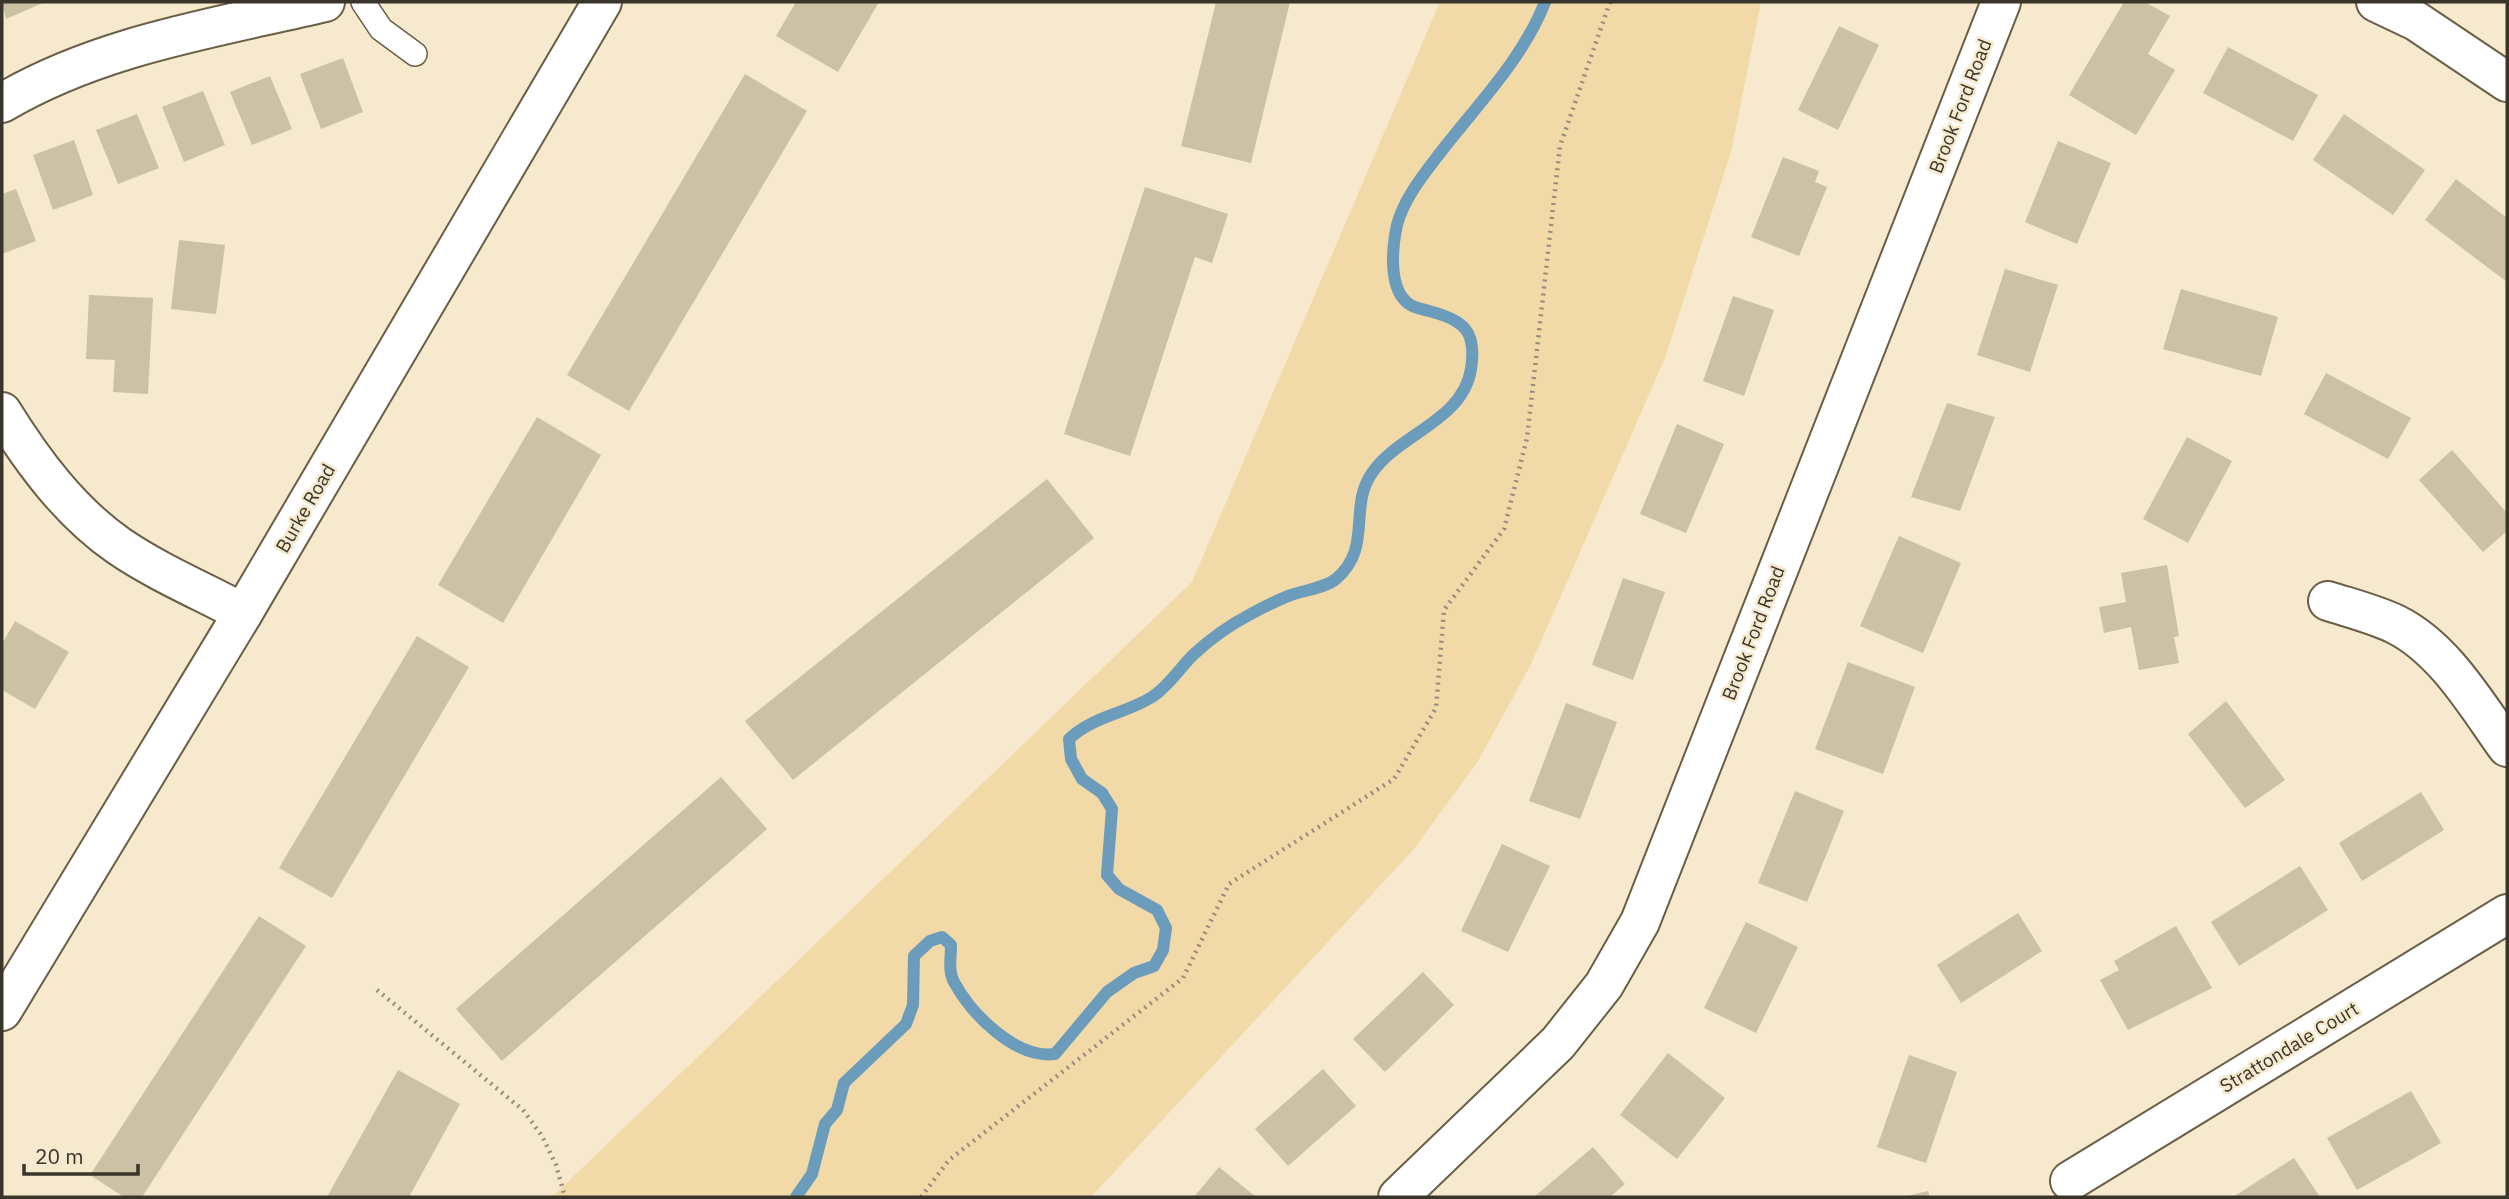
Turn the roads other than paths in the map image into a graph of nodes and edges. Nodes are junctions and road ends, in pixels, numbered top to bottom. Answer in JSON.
{"nodes":[{"id":1,"x":326,"y":2,"type":"edge"},
{"id":2,"x":363,"y":2,"type":"edge"},
{"id":3,"x":602,"y":2,"type":"edge"},
{"id":4,"x":2001,"y":2,"type":"edge"},
{"id":5,"x":2376,"y":2,"type":"edge"},
{"id":6,"x":415,"y":54,"type":"dead end"},
{"id":7,"x":2507,"y":82,"type":"edge"},
{"id":8,"x":2,"y":103,"type":"edge"},
{"id":9,"x":2,"y":412,"type":"edge"},
{"id":10,"x":2328,"y":601,"type":"dead end"},
{"id":11,"x":243,"y":613,"type":"junction"},
{"id":12,"x":2507,"y":747,"type":"edge"},
{"id":13,"x":2507,"y":914,"type":"edge"},
{"id":14,"x":2,"y":1011,"type":"edge"},
{"id":15,"x":2070,"y":1181,"type":"dead end"},
{"id":16,"x":1398,"y":1197,"type":"edge"}],
"edges":[{"from":1,"to":8,"type":"street"},
{"from":2,"to":6,"type":"lane"},
{"from":3,"to":11,"type":"street","name":"Burke Road"},
{"from":4,"to":16,"type":"street","name":"Brook Ford Road"},
{"from":5,"to":7,"type":"street"},
{"from":9,"to":11,"type":"street"},
{"from":10,"to":12,"type":"street"},
{"from":11,"to":14,"type":"street","name":"Burke Road"},
{"from":13,"to":15,"type":"street","name":"Strattondale Court"}]}
